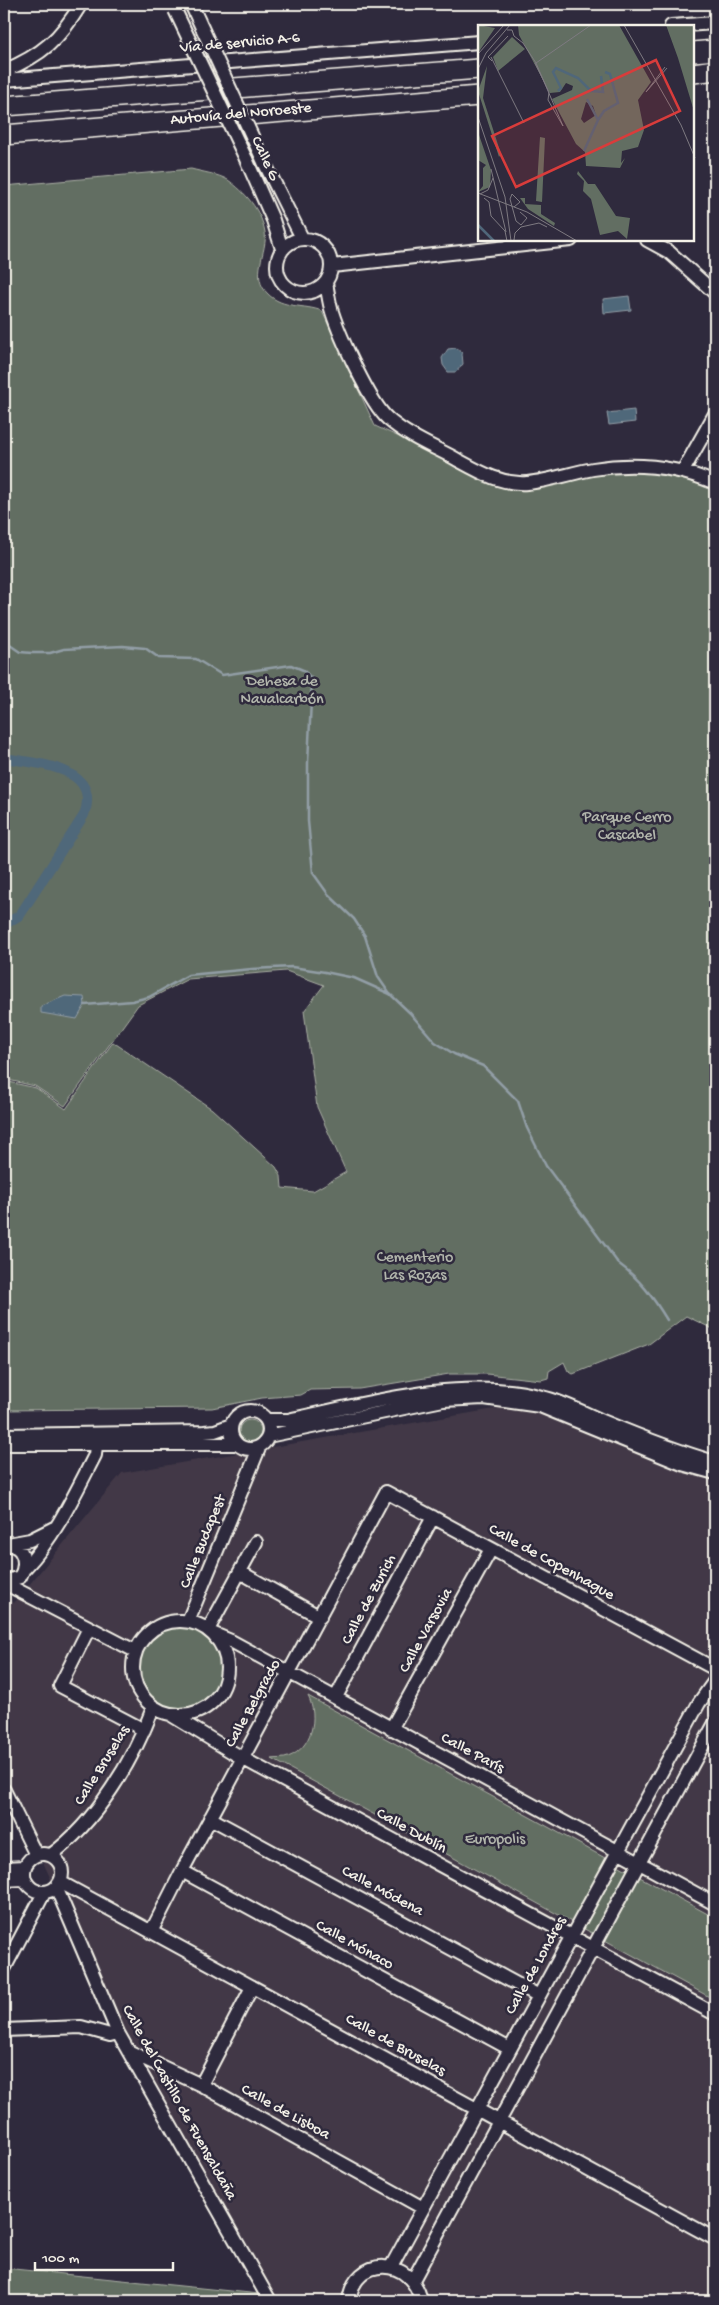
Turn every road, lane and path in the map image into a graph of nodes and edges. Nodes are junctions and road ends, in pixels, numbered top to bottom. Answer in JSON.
{"nodes":[{"id":1,"x":81,"y":4,"type":"edge"},
{"id":2,"x":191,"y":4,"type":"edge"},
{"id":3,"x":174,"y":7,"type":"edge"},
{"id":4,"x":715,"y":23,"type":"edge"},
{"id":5,"x":686,"y":25,"type":"edge"},
{"id":6,"x":478,"y":42,"type":"edge"},
{"id":7,"x":715,"y":50,"type":"edge"},
{"id":8,"x":694,"y":52,"type":"edge"},
{"id":9,"x":478,"y":69,"type":"edge"},
{"id":10,"x":715,"y":70,"type":"edge"},
{"id":11,"x":4,"y":71,"type":"edge"},
{"id":12,"x":694,"y":73,"type":"edge"},
{"id":13,"x":715,"y":77,"type":"edge"},
{"id":14,"x":4,"y":80,"type":"edge"},
{"id":15,"x":694,"y":80,"type":"edge"},
{"id":16,"x":715,"y":83,"type":"edge"},
{"id":17,"x":694,"y":85,"type":"edge"},
{"id":18,"x":478,"y":96,"type":"edge"},
{"id":19,"x":478,"y":101,"type":"edge"},
{"id":20,"x":4,"y":106,"type":"edge"},
{"id":21,"x":183,"y":120,"type":"junction"},
{"id":22,"x":4,"y":135,"type":"edge"},
{"id":23,"x":302,"y":238,"type":"junction"},
{"id":24,"x":562,"y":241,"type":"edge"},
{"id":25,"x":649,"y":241,"type":"edge"},
{"id":26,"x":282,"y":249,"type":"junction"},
{"id":27,"x":332,"y":266,"type":"junction"},
{"id":28,"x":326,"y":283,"type":"junction"},
{"id":29,"x":308,"y":293,"type":"junction"},
{"id":30,"x":715,"y":294,"type":"edge"},
{"id":31,"x":332,"y":312,"type":"junction"},
{"id":32,"x":715,"y":414,"type":"edge"},
{"id":33,"x":683,"y":471,"type":"junction"},
{"id":34,"x":715,"y":483,"type":"edge"},
{"id":35,"x":266,"y":1420,"type":"junction"},
{"id":36,"x":231,"y":1425,"type":"junction"},
{"id":37,"x":4,"y":1434,"type":"edge"},
{"id":38,"x":268,"y":1436,"type":"junction"},
{"id":39,"x":4,"y":1444,"type":"edge"},
{"id":40,"x":96,"y":1445,"type":"junction"},
{"id":41,"x":240,"y":1446,"type":"junction"},
{"id":42,"x":260,"y":1446,"type":"junction"},
{"id":43,"x":715,"y":1462,"type":"edge"},
{"id":44,"x":715,"y":1473,"type":"edge"},
{"id":45,"x":248,"y":1474,"type":"junction"},
{"id":46,"x":386,"y":1492,"type":"joint"},
{"id":47,"x":433,"y":1517,"type":"junction"},
{"id":48,"x":54,"y":1528,"type":"junction"},
{"id":49,"x":256,"y":1542,"type":"dead end"},
{"id":50,"x":6,"y":1545,"type":"edge"},
{"id":51,"x":491,"y":1549,"type":"junction"},
{"id":52,"x":25,"y":1569,"type":"junction"},
{"id":53,"x":240,"y":1572,"type":"junction"},
{"id":54,"x":4,"y":1583,"type":"edge"},
{"id":55,"x":35,"y":1601,"type":"junction"},
{"id":56,"x":320,"y":1617,"type":"junction"},
{"id":57,"x":188,"y":1621,"type":"junction"},
{"id":58,"x":89,"y":1628,"type":"junction"},
{"id":59,"x":210,"y":1631,"type":"junction"},
{"id":60,"x":135,"y":1651,"type":"junction"},
{"id":61,"x":290,"y":1672,"type":"junction"},
{"id":62,"x":715,"y":1678,"type":"edge"},
{"id":63,"x":336,"y":1697,"type":"junction"},
{"id":64,"x":154,"y":1708,"type":"junction"},
{"id":65,"x":173,"y":1716,"type":"junction"},
{"id":66,"x":715,"y":1723,"type":"edge"},
{"id":67,"x":391,"y":1729,"type":"junction"},
{"id":68,"x":144,"y":1730,"type":"junction"},
{"id":69,"x":242,"y":1758,"type":"junction"},
{"id":70,"x":4,"y":1790,"type":"edge"},
{"id":71,"x":210,"y":1818,"type":"junction"},
{"id":72,"x":618,"y":1851,"type":"junction"},
{"id":73,"x":36,"y":1855,"type":"junction"},
{"id":74,"x":51,"y":1855,"type":"junction"},
{"id":75,"x":639,"y":1863,"type":"junction"},
{"id":76,"x":4,"y":1868,"type":"edge"},
{"id":77,"x":182,"y":1870,"type":"junction"},
{"id":78,"x":24,"y":1873,"type":"junction"},
{"id":79,"x":4,"y":1880,"type":"edge"},
{"id":80,"x":58,"y":1885,"type":"junction"},
{"id":81,"x":44,"y":1893,"type":"junction"},
{"id":82,"x":715,"y":1904,"type":"edge"},
{"id":83,"x":151,"y":1932,"type":"junction"},
{"id":84,"x":572,"y":1936,"type":"junction"},
{"id":85,"x":593,"y":1948,"type":"junction"},
{"id":86,"x":4,"y":1969,"type":"edge"},
{"id":87,"x":252,"y":1987,"type":"junction"},
{"id":88,"x":539,"y":1996,"type":"junction"},
{"id":89,"x":715,"y":2014,"type":"edge"},
{"id":90,"x":4,"y":2030,"type":"edge"},
{"id":91,"x":118,"y":2033,"type":"junction"},
{"id":92,"x":510,"y":2049,"type":"junction"},
{"id":93,"x":128,"y":2051,"type":"junction"},
{"id":94,"x":201,"y":2085,"type":"junction"},
{"id":95,"x":477,"y":2109,"type":"junction"},
{"id":96,"x":499,"y":2121,"type":"junction"},
{"id":97,"x":424,"y":2208,"type":"junction"},
{"id":98,"x":715,"y":2238,"type":"edge"},
{"id":99,"x":391,"y":2267,"type":"junction"},
{"id":100,"x":413,"y":2280,"type":"junction"},
{"id":101,"x":270,"y":2301,"type":"edge"},
{"id":102,"x":349,"y":2301,"type":"edge"},
{"id":103,"x":421,"y":2301,"type":"edge"}],
"edges":[{"from":1,"to":11,"type":"street"},
{"from":2,"to":23,"type":"street","name":"Calle G","bridge":true},
{"from":3,"to":26,"type":"street","name":"Calle G","bridge":true},
{"from":4,"to":5,"type":"street"},
{"from":6,"to":14,"type":"street","name":"Vía de servicio A-6"},
{"from":7,"to":8,"type":"highway"},
{"from":9,"to":20,"type":"highway","name":"Autovía del Noroeste"},
{"from":10,"to":12,"type":"highway"},
{"from":13,"to":15,"type":"highway"},
{"from":16,"to":17,"type":"highway"},
{"from":18,"to":21,"type":"highway","name":"Autovía del Noroeste"},
{"from":19,"to":21,"type":"highway"},
{"from":21,"to":22,"type":"highway","name":"Autovía del Noroeste"},
{"from":23,"to":26,"type":"street"},
{"from":23,"to":27,"type":"street"},
{"from":24,"to":27,"type":"street"},
{"from":25,"to":30,"type":"street"},
{"from":26,"to":29,"type":"street"},
{"from":27,"to":28,"type":"street"},
{"from":28,"to":29,"type":"street"},
{"from":28,"to":31,"type":"street"},
{"from":29,"to":31,"type":"street"},
{"from":31,"to":33,"type":"street"},
{"from":32,"to":33,"type":"street"},
{"from":33,"to":34,"type":"street"},
{"from":35,"to":36,"type":"street"},
{"from":35,"to":38,"type":"street"},
{"from":35,"to":43,"type":"street"},
{"from":36,"to":37,"type":"street"},
{"from":36,"to":41,"type":"street"},
{"from":38,"to":42,"type":"street"},
{"from":38,"to":44,"type":"street"},
{"from":39,"to":40,"type":"street"},
{"from":40,"to":41,"type":"street"},
{"from":40,"to":48,"type":"street"},
{"from":41,"to":42,"type":"street"},
{"from":41,"to":45,"type":"street"},
{"from":42,"to":45,"type":"street","name":"Calle Budapest"},
{"from":45,"to":57,"type":"street","name":"Calle Budapest"},
{"from":46,"to":47,"type":"street","name":"Calle de Copenhague"},
{"from":46,"to":56,"type":"street","name":"Calle Belgrado"},
{"from":47,"to":51,"type":"street","name":"Calle de Copenhague"},
{"from":47,"to":63,"type":"street","name":"Calle de Zurich"},
{"from":48,"to":50,"type":"street"},
{"from":48,"to":52,"type":"street"},
{"from":49,"to":53,"type":"street"},
{"from":50,"to":52,"type":"street"},
{"from":51,"to":62,"type":"street","name":"Calle de Copenhague"},
{"from":51,"to":67,"type":"street","name":"Calle Varsovia"},
{"from":52,"to":54,"type":"street"},
{"from":52,"to":55,"type":"street"},
{"from":53,"to":56,"type":"street"},
{"from":53,"to":59,"type":"street"},
{"from":54,"to":55,"type":"street"},
{"from":55,"to":58,"type":"street"},
{"from":56,"to":61,"type":"street","name":"Calle Belgrado"},
{"from":57,"to":59,"type":"street"},
{"from":57,"to":60,"type":"street"},
{"from":58,"to":60,"type":"street"},
{"from":58,"to":68,"type":"street"},
{"from":59,"to":61,"type":"street","name":"Calle París"},
{"from":59,"to":65,"type":"street"},
{"from":60,"to":64,"type":"street"},
{"from":61,"to":63,"type":"street","name":"Calle París"},
{"from":61,"to":69,"type":"street","name":"Calle Belgrado"},
{"from":62,"to":72,"type":"street","name":"Calle de Londres"},
{"from":63,"to":67,"type":"street","name":"Calle París"},
{"from":64,"to":65,"type":"street"},
{"from":64,"to":68,"type":"street","name":"Calle Bruselas"},
{"from":65,"to":69,"type":"street","name":"Calle Dublín"},
{"from":66,"to":75,"type":"street"},
{"from":67,"to":72,"type":"street","name":"Calle París"},
{"from":68,"to":74,"type":"street","name":"Calle Bruselas"},
{"from":69,"to":71,"type":"street","name":"Calle Belgrado"},
{"from":69,"to":84,"type":"street","name":"Calle Dublín"},
{"from":70,"to":73,"type":"street"},
{"from":71,"to":77,"type":"street","name":"Calle Belgrado"},
{"from":71,"to":88,"type":"street","name":"Calle Módena"},
{"from":72,"to":75,"type":"street","name":"Calle París"},
{"from":72,"to":84,"type":"street","name":"Calle de Londres"},
{"from":73,"to":74,"type":"street"},
{"from":73,"to":78,"type":"street"},
{"from":74,"to":80,"type":"street"},
{"from":75,"to":82,"type":"street","name":"Calle París"},
{"from":75,"to":85,"type":"street"},
{"from":76,"to":78,"type":"street"},
{"from":77,"to":83,"type":"street","name":"Calle Belgrado"},
{"from":77,"to":92,"type":"street","name":"Calle Mónaco"},
{"from":78,"to":79,"type":"street"},
{"from":78,"to":81,"type":"street"},
{"from":80,"to":81,"type":"street"},
{"from":80,"to":83,"type":"street","name":"Calle de Bruselas"},
{"from":80,"to":91,"type":"street","name":"Calle del Castillo de Fuensaldaña"},
{"from":81,"to":86,"type":"street"},
{"from":83,"to":87,"type":"street","name":"Calle de Bruselas"},
{"from":84,"to":85,"type":"street","name":"Calle Dublín"},
{"from":84,"to":88,"type":"street","name":"Calle de Londres"},
{"from":85,"to":89,"type":"street","name":"Calle Dublín"},
{"from":85,"to":96,"type":"street"},
{"from":87,"to":94,"type":"street"},
{"from":87,"to":95,"type":"street","name":"Calle de Bruselas"},
{"from":88,"to":92,"type":"street","name":"Calle de Londres"},
{"from":90,"to":91,"type":"street"},
{"from":91,"to":93,"type":"street","name":"Calle del Castillo de Fuensaldaña"},
{"from":92,"to":95,"type":"street","name":"Calle de Londres"},
{"from":93,"to":94,"type":"street","name":"Calle de Lisboa"},
{"from":93,"to":101,"type":"street","name":"Calle del Castillo de Fuensaldaña"},
{"from":94,"to":97,"type":"street","name":"Calle de Lisboa"},
{"from":95,"to":96,"type":"street","name":"Calle de Bruselas"},
{"from":95,"to":97,"type":"street","name":"Calle de Londres"},
{"from":96,"to":98,"type":"street","name":"Calle de Bruselas"},
{"from":96,"to":100,"type":"street"},
{"from":97,"to":99,"type":"street","name":"Calle de Londres"},
{"from":99,"to":100,"type":"street"},
{"from":99,"to":102,"type":"street"},
{"from":100,"to":103,"type":"street"}]}
